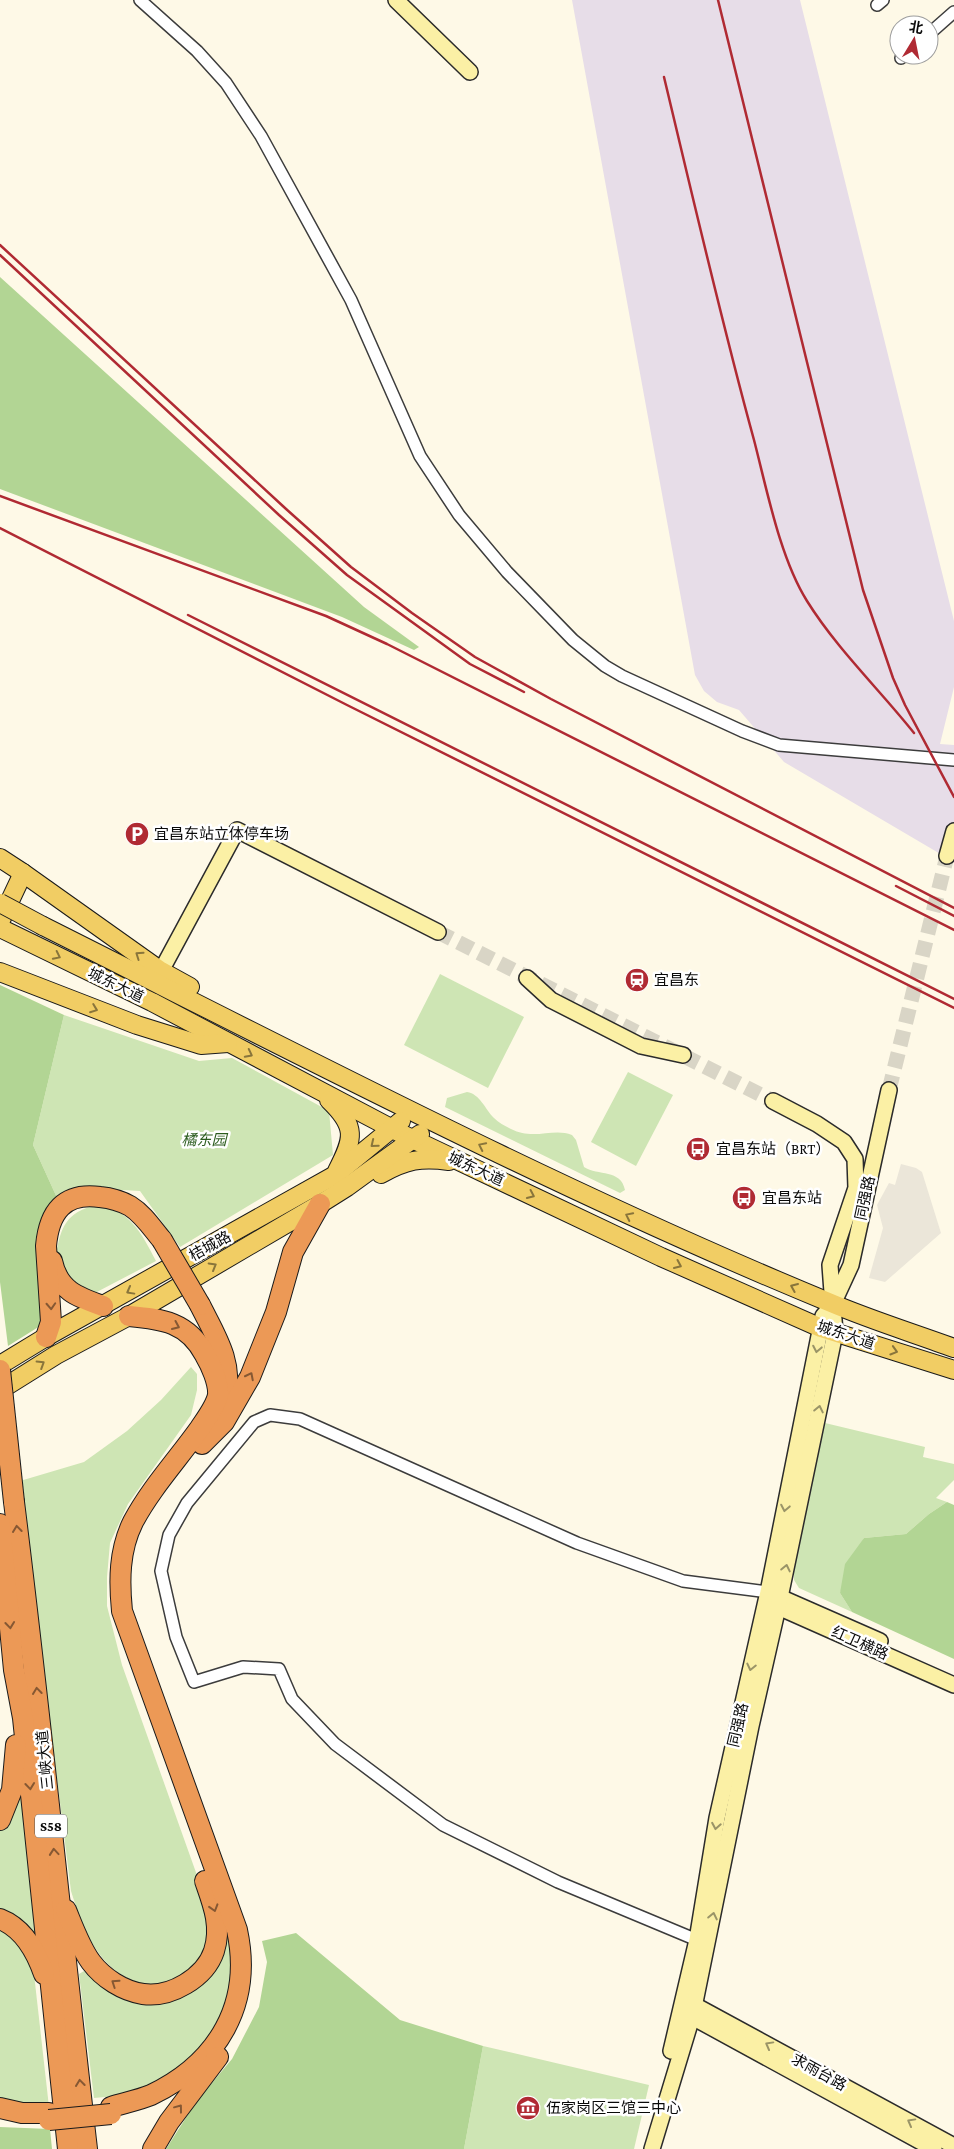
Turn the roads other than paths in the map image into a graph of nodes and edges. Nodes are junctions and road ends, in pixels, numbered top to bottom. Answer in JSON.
{"nodes":[{"id":1,"x":140,"y":0,"type":"edge"},
{"id":2,"x":396,"y":0,"type":"edge"},
{"id":3,"x":954,"y":12,"type":"edge"},
{"id":4,"x":939,"y":25,"type":"edge"},
{"id":5,"x":470,"y":72,"type":"dead end"},
{"id":6,"x":954,"y":760,"type":"edge"},
{"id":7,"x":954,"y":831,"type":"edge"},
{"id":8,"x":947,"y":856,"type":"tunnel mouth"},
{"id":9,"x":0,"y":858,"type":"edge"},
{"id":10,"x":23,"y":873,"type":"junction"},
{"id":11,"x":0,"y":903,"type":"edge"},
{"id":12,"x":0,"y":922,"type":"edge"},
{"id":13,"x":7,"y":932,"type":"edge"},
{"id":14,"x":438,"y":932,"type":"tunnel mouth"},
{"id":15,"x":161,"y":970,"type":"junction"},
{"id":16,"x":0,"y":972,"type":"edge"},
{"id":17,"x":528,"y":978,"type":"dead end"},
{"id":18,"x":228,"y":1043,"type":"junction"},
{"id":19,"x":683,"y":1055,"type":"dead end"},
{"id":20,"x":362,"y":1086,"type":"junction"},
{"id":21,"x":316,"y":1088,"type":"junction"},
{"id":22,"x":889,"y":1090,"type":"tunnel mouth"},
{"id":23,"x":773,"y":1101,"type":"tunnel mouth"},
{"id":24,"x":411,"y":1112,"type":"junction"},
{"id":25,"x":433,"y":1123,"type":"junction"},
{"id":26,"x":393,"y":1128,"type":"junction"},
{"id":27,"x":414,"y":1139,"type":"junction"},
{"id":28,"x":466,"y":1164,"type":"junction"},
{"id":29,"x":335,"y":1175,"type":"junction"},
{"id":30,"x":320,"y":1204,"type":"junction"},
{"id":31,"x":160,"y":1242,"type":"junction"},
{"id":32,"x":833,"y":1304,"type":"junction"},
{"id":33,"x":103,"y":1306,"type":"junction"},
{"id":34,"x":197,"y":1307,"type":"junction"},
{"id":35,"x":128,"y":1316,"type":"junction"},
{"id":36,"x":828,"y":1331,"type":"junction"},
{"id":37,"x":46,"y":1337,"type":"junction"},
{"id":38,"x":954,"y":1348,"type":"edge"},
{"id":39,"x":0,"y":1365,"type":"edge"},
{"id":40,"x":0,"y":1370,"type":"edge"},
{"id":41,"x":954,"y":1370,"type":"edge"},
{"id":42,"x":0,"y":1390,"type":"edge"},
{"id":43,"x":218,"y":1395,"type":"junction"},
{"id":44,"x":202,"y":1444,"type":"junction"},
{"id":45,"x":0,"y":1524,"type":"edge"},
{"id":46,"x":773,"y":1599,"type":"junction"},
{"id":47,"x":122,"y":1611,"type":"junction"},
{"id":48,"x":14,"y":1670,"type":"junction"},
{"id":49,"x":954,"y":1674,"type":"edge"},
{"id":50,"x":954,"y":1686,"type":"edge"},
{"id":51,"x":0,"y":1820,"type":"edge"},
{"id":52,"x":57,"y":1886,"type":"junction"},
{"id":53,"x":0,"y":1919,"type":"edge"},
{"id":54,"x":245,"y":1920,"type":"junction"},
{"id":55,"x":697,"y":1940,"type":"junction"},
{"id":56,"x":53,"y":2002,"type":"junction"},
{"id":57,"x":688,"y":2008,"type":"junction"},
{"id":58,"x":0,"y":2108,"type":"edge"},
{"id":59,"x":111,"y":2110,"type":"junction"},
{"id":60,"x":49,"y":2116,"type":"junction"},
{"id":61,"x":0,"y":2117,"type":"edge"},
{"id":62,"x":954,"y":2146,"type":"edge"},
{"id":63,"x":68,"y":2149,"type":"edge"},
{"id":64,"x":88,"y":2149,"type":"edge"},
{"id":65,"x":153,"y":2149,"type":"edge"},
{"id":66,"x":646,"y":2149,"type":"edge"},
{"id":67,"x":652,"y":2149,"type":"edge"},
{"id":68,"x":934,"y":2149,"type":"edge"}],
"edges":[{"from":1,"to":6,"type":"street"},
{"from":2,"to":5,"type":"street"},
{"from":3,"to":4,"type":"street"},
{"from":7,"to":8,"type":"street"},
{"from":9,"to":10,"type":"main road"},
{"from":10,"to":12,"type":"main road"},
{"from":15,"to":10,"type":"main road","one_way":true},
{"from":11,"to":20,"type":"main road","name":"城东大道","bridge":true},
{"from":13,"to":18,"type":"main road","name":"城东大道","one_way":true},
{"from":14,"to":15,"type":"street"},
{"from":15,"to":20,"type":"main road"},
{"from":16,"to":18,"type":"main road","one_way":true},
{"from":17,"to":19,"type":"street"},
{"from":18,"to":21,"type":"main road","name":"城东大道","one_way":true},
{"from":20,"to":24,"type":"main road","name":"城东大道"},
{"from":21,"to":26,"type":"main road","name":"城东大道"},
{"from":21,"to":29,"type":"main road"},
{"from":22,"to":32,"type":"street","name":"同强路"},
{"from":23,"to":32,"type":"street"},
{"from":24,"to":25,"type":"main road","name":"城东大道"},
{"from":24,"to":26,"type":"main road","name":"桔城路"},
{"from":25,"to":27,"type":"main road","name":"桔城路"},
{"from":32,"to":25,"type":"main road","name":"城东大道","one_way":true},
{"from":26,"to":27,"type":"main road","name":"城东大道"},
{"from":26,"to":29,"type":"main road","name":"桔城路","one_way":true},
{"from":27,"to":28,"type":"main road","name":"城东大道"},
{"from":27,"to":30,"type":"main road","name":"桔城路"},
{"from":28,"to":30,"type":"main road"},
{"from":28,"to":36,"type":"main road","name":"城东大道","one_way":true},
{"from":29,"to":33,"type":"main road","name":"桔城路","one_way":true},
{"from":35,"to":30,"type":"main road","name":"桔城路","one_way":true},
{"from":44,"to":30,"type":"highway","one_way":true},
{"from":31,"to":33,"type":"highway"},
{"from":31,"to":34,"type":"highway","bridge":true},
{"from":31,"to":37,"type":"highway","one_way":true},
{"from":32,"to":36,"type":"street","name":"同强路"},
{"from":32,"to":38,"type":"main road","name":"城东大道"},
{"from":33,"to":37,"type":"main road","name":"桔城路"},
{"from":34,"to":43,"type":"highway"},
{"from":34,"to":44,"type":"highway"},
{"from":42,"to":35,"type":"main road","name":"桔城路","one_way":true},
{"from":35,"to":43,"type":"highway","one_way":true},
{"from":36,"to":41,"type":"main road","name":"城东大道","one_way":true},
{"from":36,"to":46,"type":"street","name":"同强路"},
{"from":37,"to":39,"type":"main road","name":"桔城路"},
{"from":52,"to":40,"type":"highway","name":"三峡大道","number":"S58","one_way":true,"bridge":true},
{"from":43,"to":47,"type":"highway"},
{"from":44,"to":54,"type":"highway"},
{"from":45,"to":48,"type":"highway","name":"三峡大道","number":"S58","one_way":true},
{"from":46,"to":49,"type":"street","name":"红卫横路"},
{"from":46,"to":50,"type":"street","name":"红卫横路"},
{"from":46,"to":55,"type":"street","name":"同强路","one_way":true},
{"from":46,"to":55,"type":"street"},
{"from":57,"to":46,"type":"street","name":"同强路","one_way":true},
{"from":47,"to":52,"type":"highway","one_way":true},
{"from":47,"to":59,"type":"highway"},
{"from":48,"to":51,"type":"highway"},
{"from":48,"to":56,"type":"highway","name":"三峡大道","number":"S58","one_way":true},
{"from":64,"to":52,"type":"highway","name":"三峡大道","number":"S58","one_way":true},
{"from":53,"to":56,"type":"highway"},
{"from":54,"to":59,"type":"highway"},
{"from":65,"to":54,"type":"highway","one_way":true},
{"from":55,"to":57,"type":"street","name":"同强路"},
{"from":56,"to":63,"type":"highway","name":"三峡大道","number":"S58"},
{"from":62,"to":57,"type":"street","name":"求雨台路","one_way":true},
{"from":57,"to":66,"type":"street","name":"同强路"},
{"from":57,"to":67,"type":"street","name":"同强路"},
{"from":57,"to":68,"type":"street","name":"求雨台路"},
{"from":58,"to":60,"type":"highway"},
{"from":59,"to":60,"type":"highway","bridge":true},
{"from":60,"to":61,"type":"highway"}]}
